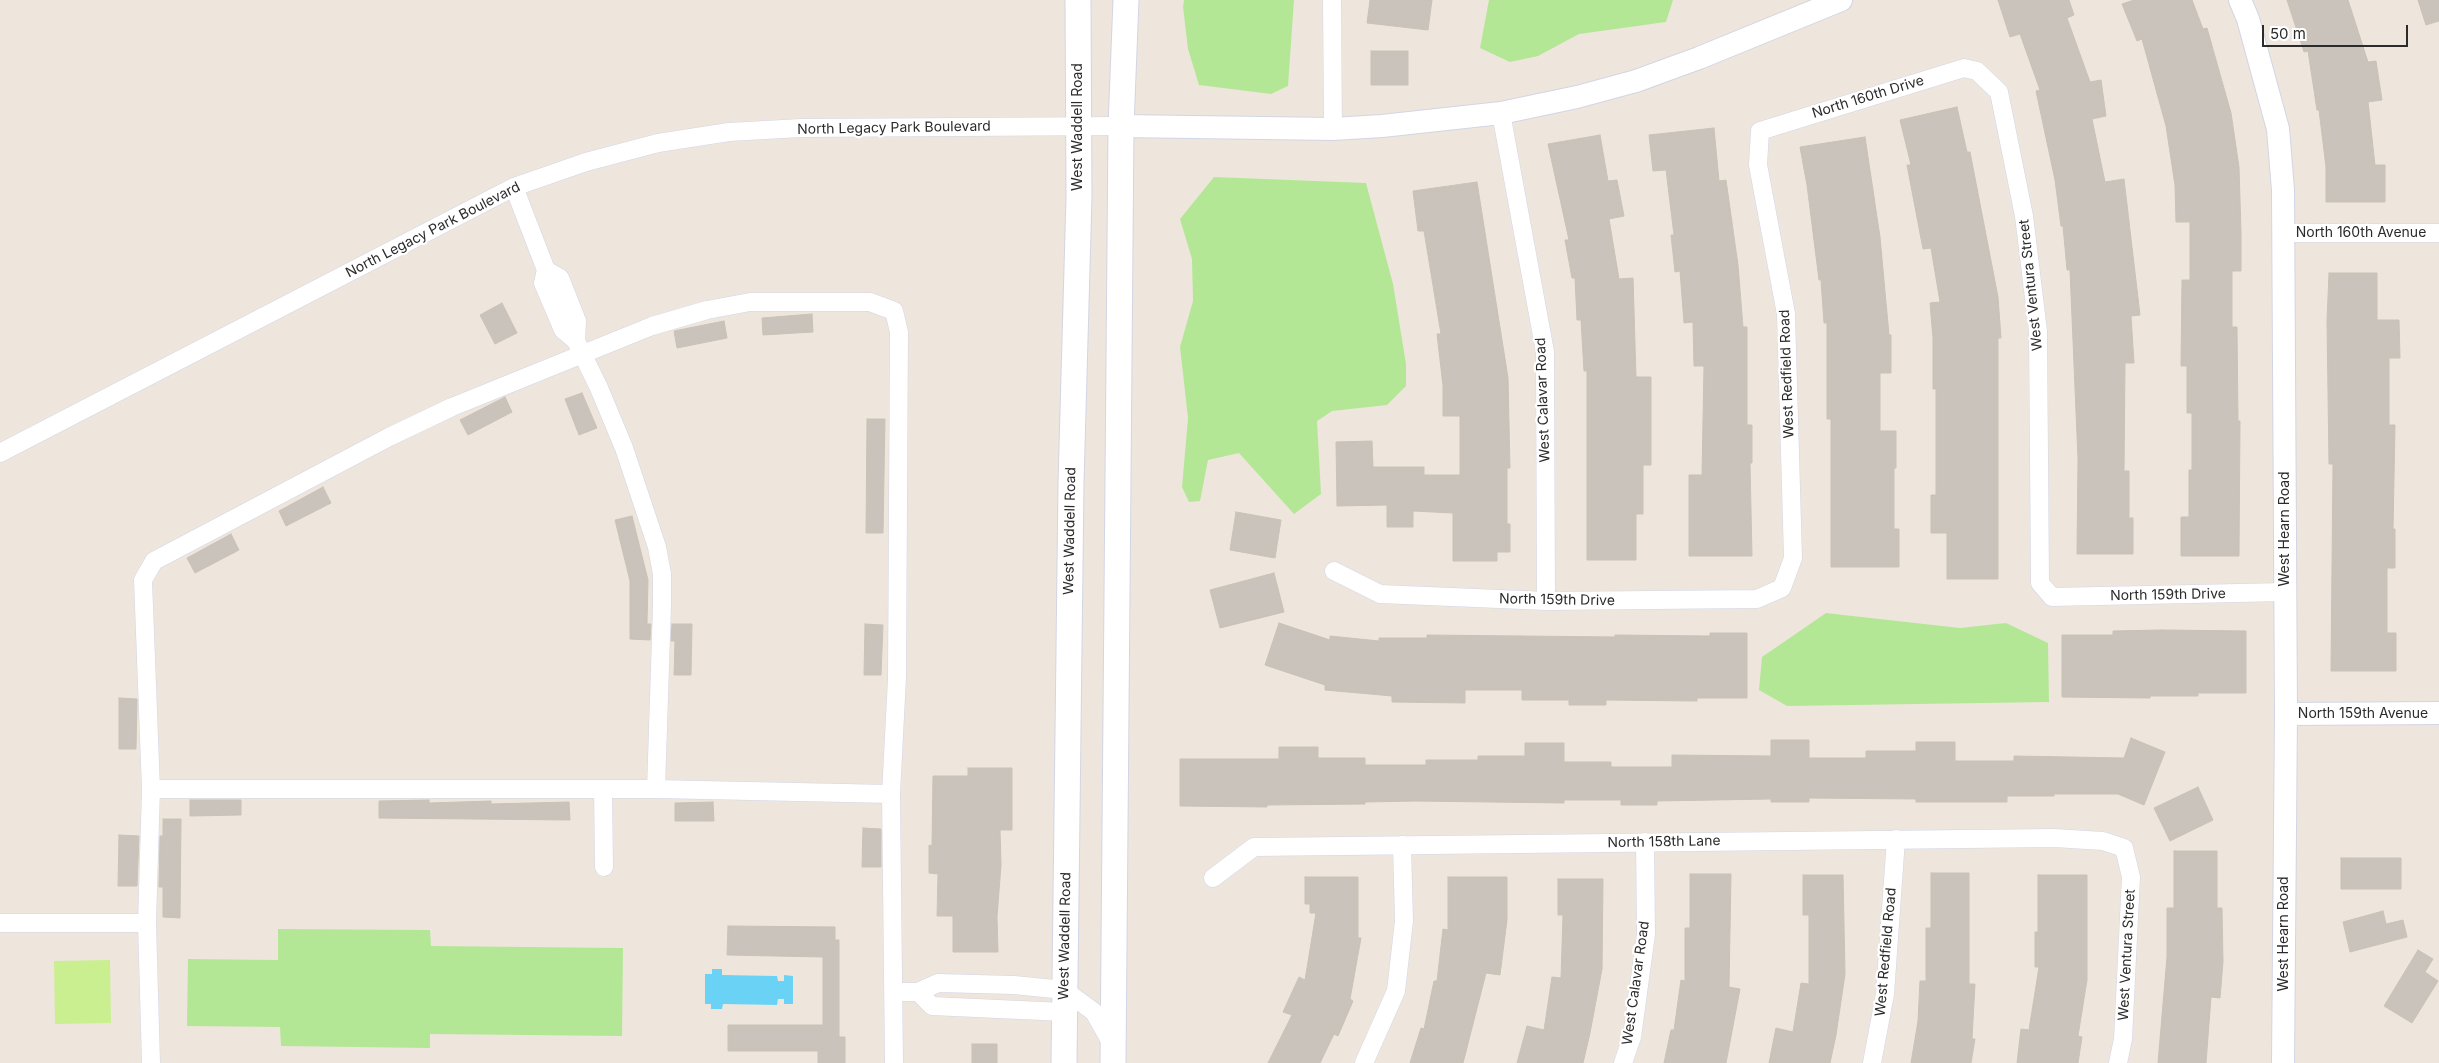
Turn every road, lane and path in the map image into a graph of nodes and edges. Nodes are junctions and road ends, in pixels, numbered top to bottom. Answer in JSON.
{"nodes":[{"id":1,"x":1078,"y":0,"type":"edge"},
{"id":2,"x":1126,"y":0,"type":"edge"},
{"id":3,"x":1332,"y":0,"type":"edge"},
{"id":4,"x":1841,"y":0,"type":"edge"},
{"id":5,"x":2240,"y":0,"type":"edge"},
{"id":6,"x":1977,"y":72,"type":"joint"},
{"id":7,"x":1501,"y":113,"type":"junction"},
{"id":8,"x":1121,"y":126,"type":"junction"},
{"id":9,"x":1077,"y":127,"type":"junction"},
{"id":10,"x":1333,"y":129,"type":"junction"},
{"id":11,"x":1760,"y":131,"type":"joint"},
{"id":12,"x":514,"y":187,"type":"junction"},
{"id":13,"x":2283,"y":233,"type":"junction"},
{"id":14,"x":2439,"y":233,"type":"edge"},
{"id":15,"x":578,"y":348,"type":"junction"},
{"id":16,"x":0,"y":453,"type":"edge"},
{"id":17,"x":1334,"y":571,"type":"dead end"},
{"id":18,"x":1782,"y":588,"type":"joint"},
{"id":19,"x":2285,"y":592,"type":"junction"},
{"id":20,"x":2052,"y":597,"type":"joint"},
{"id":21,"x":1546,"y":601,"type":"junction"},
{"id":22,"x":2439,"y":713,"type":"edge"},
{"id":23,"x":2286,"y":714,"type":"junction"},
{"id":24,"x":151,"y":789,"type":"junction"},
{"id":25,"x":603,"y":789,"type":"junction"},
{"id":26,"x":656,"y":789,"type":"junction"},
{"id":27,"x":891,"y":794,"type":"junction"},
{"id":28,"x":1896,"y":839,"type":"junction"},
{"id":29,"x":1645,"y":842,"type":"junction"},
{"id":30,"x":1402,"y":845,"type":"junction"},
{"id":31,"x":2124,"y":848,"type":"joint"},
{"id":32,"x":604,"y":867,"type":"dead end"},
{"id":33,"x":1213,"y":878,"type":"dead end"},
{"id":34,"x":0,"y":922,"type":"edge"},
{"id":35,"x":147,"y":923,"type":"junction"},
{"id":36,"x":893,"y":992,"type":"junction"},
{"id":37,"x":918,"y":992,"type":"junction"},
{"id":38,"x":1064,"y":1001,"type":"junction"},
{"id":39,"x":1113,"y":1055,"type":"edge"},
{"id":40,"x":151,"y":1063,"type":"edge"},
{"id":41,"x":894,"y":1063,"type":"edge"},
{"id":42,"x":1064,"y":1063,"type":"edge"},
{"id":43,"x":1364,"y":1063,"type":"edge"},
{"id":44,"x":1624,"y":1063,"type":"edge"},
{"id":45,"x":1872,"y":1063,"type":"edge"},
{"id":46,"x":2118,"y":1063,"type":"edge"},
{"id":47,"x":2283,"y":1063,"type":"edge"}],
"edges":[{"from":1,"to":9,"type":"main road","name":"West Waddell Road"},
{"from":2,"to":8,"type":"main road"},
{"from":3,"to":10,"type":"street"},
{"from":4,"to":7,"type":"street","name":"North Legacy Park Boulevard"},
{"from":5,"to":13,"type":"street","name":"West Hearn Road"},
{"from":6,"to":11,"type":"street","name":"North 160th Drive"},
{"from":6,"to":20,"type":"street","name":"West Ventura Street"},
{"from":7,"to":10,"type":"street","name":"North Legacy Park Boulevard"},
{"from":7,"to":21,"type":"street","name":"West Calavar Road"},
{"from":8,"to":9,"type":"street","name":"North Legacy Park Boulevard"},
{"from":8,"to":10,"type":"street","name":"North Legacy Park Boulevard"},
{"from":8,"to":39,"type":"main road"},
{"from":9,"to":12,"type":"street","name":"North Legacy Park Boulevard"},
{"from":9,"to":38,"type":"main road","name":"West Waddell Road"},
{"from":11,"to":18,"type":"street","name":"West Redfield Road"},
{"from":12,"to":15,"type":"street"},
{"from":12,"to":16,"type":"street","name":"North Legacy Park Boulevard"},
{"from":13,"to":14,"type":"street","name":"North 160th Avenue"},
{"from":13,"to":19,"type":"street","name":"West Hearn Road"},
{"from":15,"to":24,"type":"street"},
{"from":15,"to":26,"type":"street"},
{"from":15,"to":27,"type":"street"},
{"from":17,"to":21,"type":"street","name":"North 159th Drive"},
{"from":18,"to":21,"type":"street","name":"North 159th Drive"},
{"from":19,"to":20,"type":"street","name":"North 159th Drive"},
{"from":19,"to":23,"type":"street","name":"West Hearn Road"},
{"from":22,"to":23,"type":"street","name":"North 159th Avenue"},
{"from":23,"to":47,"type":"street","name":"West Hearn Road"},
{"from":24,"to":25,"type":"street"},
{"from":24,"to":35,"type":"street"},
{"from":25,"to":26,"type":"street"},
{"from":25,"to":32,"type":"street"},
{"from":26,"to":27,"type":"street"},
{"from":27,"to":36,"type":"street"},
{"from":28,"to":29,"type":"street","name":"North 158th Lane"},
{"from":28,"to":31,"type":"street","name":"North 158th Lane"},
{"from":28,"to":45,"type":"street","name":"West Redfield Road"},
{"from":29,"to":30,"type":"street","name":"North 158th Lane"},
{"from":29,"to":44,"type":"street","name":"West Calavar Road"},
{"from":30,"to":33,"type":"street","name":"North 158th Lane"},
{"from":30,"to":43,"type":"street"},
{"from":31,"to":46,"type":"street","name":"West Ventura Street"},
{"from":34,"to":35,"type":"street"},
{"from":35,"to":40,"type":"street"},
{"from":36,"to":37,"type":"street"},
{"from":36,"to":41,"type":"street"},
{"from":37,"to":38,"type":"street"},
{"from":37,"to":38,"type":"street"},
{"from":38,"to":39,"type":"street"},
{"from":38,"to":42,"type":"main road","name":"West Waddell Road"}]}
